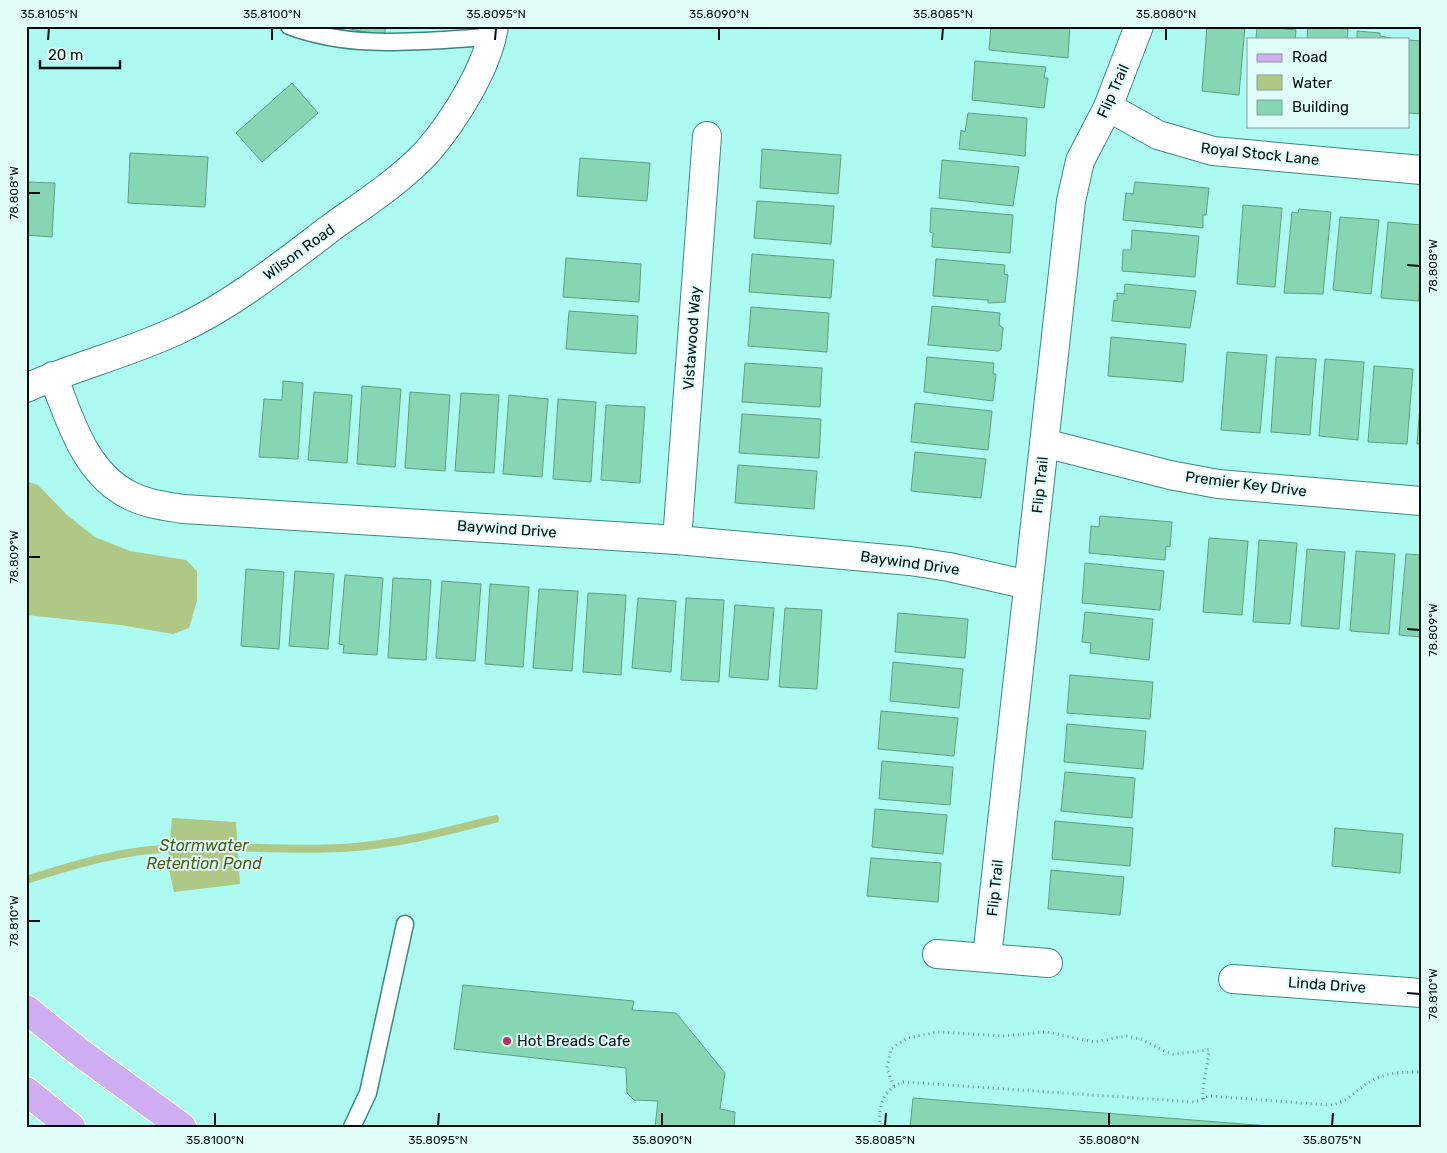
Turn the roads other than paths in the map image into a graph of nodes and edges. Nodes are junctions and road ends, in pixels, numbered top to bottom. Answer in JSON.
{"nodes":[{"id":1,"x":289,"y":26,"type":"edge"},
{"id":2,"x":1139,"y":26,"type":"edge"},
{"id":3,"x":493,"y":32,"type":"edge"},
{"id":4,"x":1108,"y":107,"type":"junction"},
{"id":5,"x":707,"y":136,"type":"dead end"},
{"id":6,"x":1421,"y":170,"type":"edge"},
{"id":7,"x":53,"y":376,"type":"junction"},
{"id":8,"x":26,"y":388,"type":"edge"},
{"id":9,"x":1044,"y":443,"type":"junction"},
{"id":10,"x":1421,"y":501,"type":"edge"},
{"id":11,"x":677,"y":540,"type":"junction"},
{"id":12,"x":1028,"y":585,"type":"junction"},
{"id":13,"x":404,"y":924,"type":"dead end"},
{"id":14,"x":937,"y":954,"type":"dead end"},
{"id":15,"x":986,"y":957,"type":"junction"},
{"id":16,"x":1048,"y":963,"type":"dead end"},
{"id":17,"x":1233,"y":979,"type":"dead end"},
{"id":18,"x":1421,"y":992,"type":"edge"},
{"id":19,"x":26,"y":1009,"type":"edge"},
{"id":20,"x":26,"y":1091,"type":"edge"},
{"id":21,"x":72,"y":1127,"type":"edge"},
{"id":22,"x":182,"y":1127,"type":"edge"},
{"id":23,"x":352,"y":1127,"type":"edge"}],
"edges":[{"from":1,"to":3,"type":"lane"},
{"from":2,"to":4,"type":"street","name":"Flip Trail"},
{"from":3,"to":7,"type":"street","name":"Wilson Road"},
{"from":4,"to":6,"type":"street","name":"Royal Stock Lane"},
{"from":4,"to":9,"type":"street","name":"Flip Trail"},
{"from":5,"to":11,"type":"street","name":"Vistawood Way"},
{"from":7,"to":8,"type":"street","name":"Wilson Road"},
{"from":7,"to":11,"type":"street","name":"Baywind Drive"},
{"from":9,"to":10,"type":"street","name":"Premier Key Drive"},
{"from":9,"to":12,"type":"street","name":"Flip Trail"},
{"from":11,"to":12,"type":"street","name":"Baywind Drive"},
{"from":12,"to":15,"type":"street","name":"Flip Trail"},
{"from":13,"to":23,"type":"lane"},
{"from":14,"to":15,"type":"street"},
{"from":15,"to":16,"type":"street"},
{"from":17,"to":18,"type":"street","name":"Linda Drive"},
{"from":19,"to":22,"type":"main road"},
{"from":20,"to":21,"type":"main road"}]}
